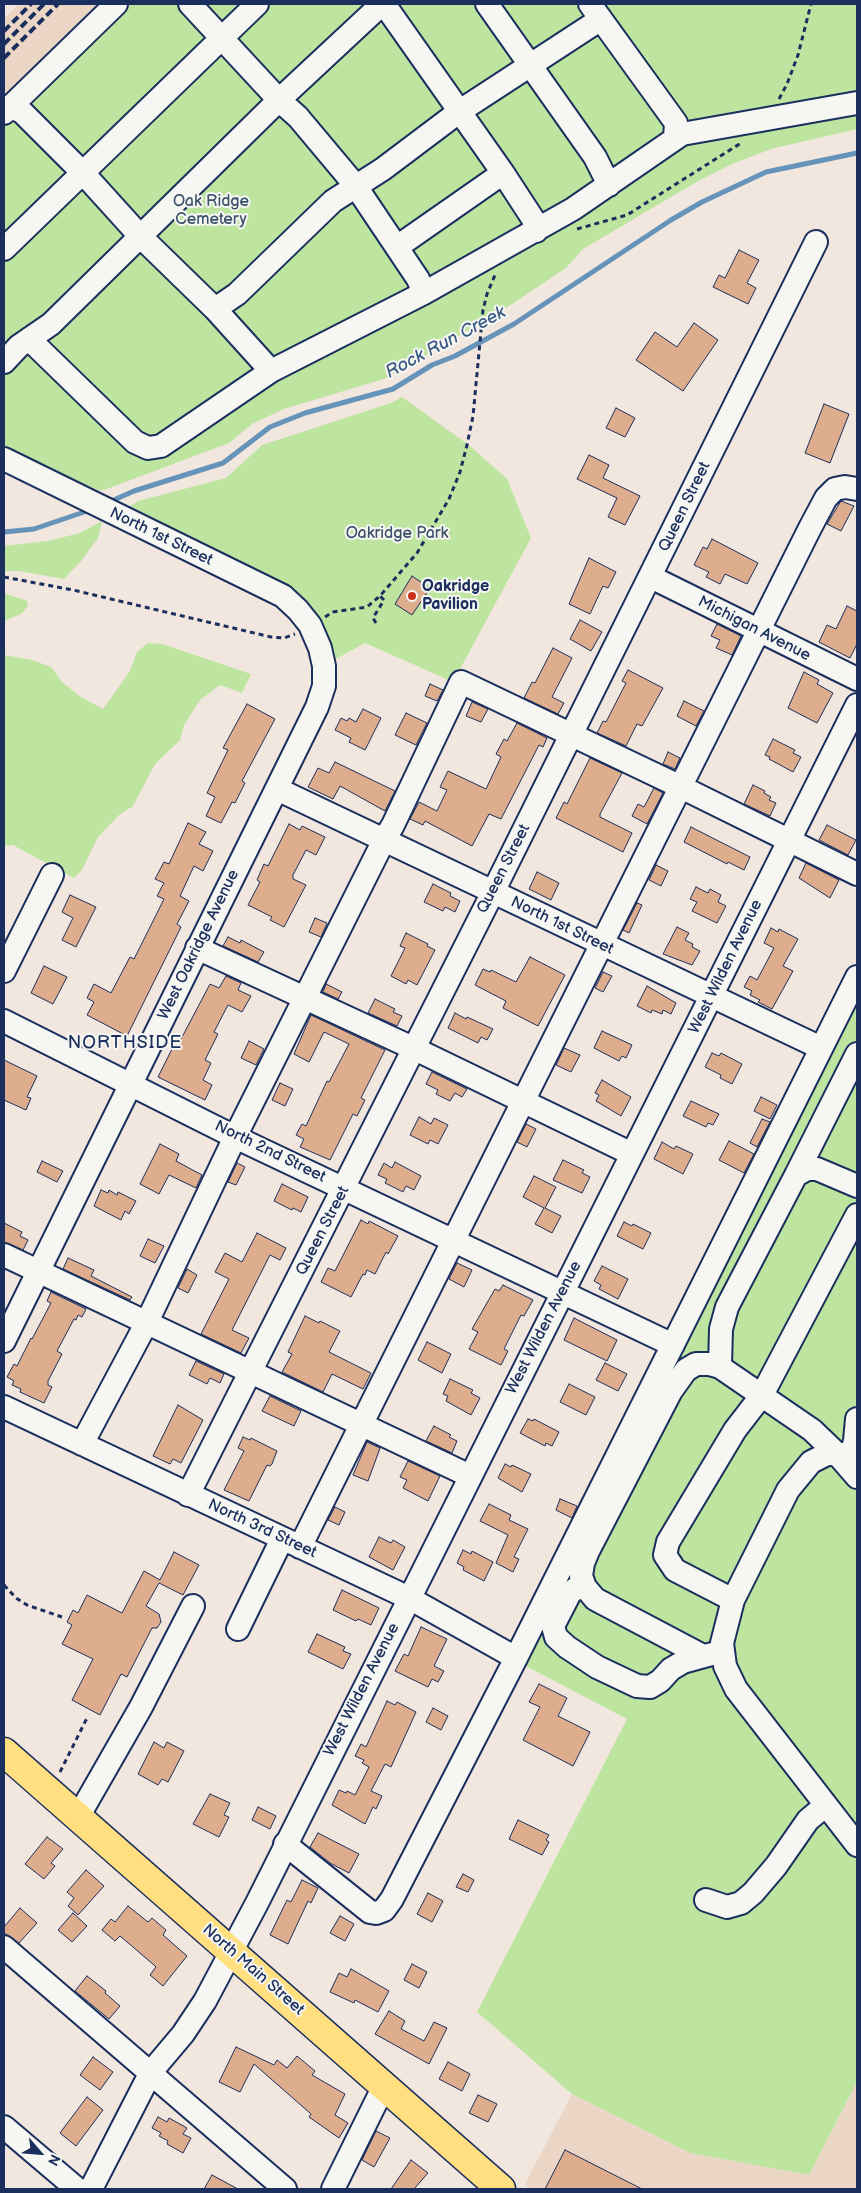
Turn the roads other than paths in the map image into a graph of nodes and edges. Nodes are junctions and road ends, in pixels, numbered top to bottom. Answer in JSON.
{"nodes":[{"id":1,"x":116,"y":4,"type":"edge"},
{"id":2,"x":190,"y":4,"type":"edge"},
{"id":3,"x":257,"y":4,"type":"edge"},
{"id":4,"x":383,"y":4,"type":"edge"},
{"id":5,"x":487,"y":4,"type":"edge"},
{"id":6,"x":595,"y":11,"type":"edge"},
{"id":7,"x":222,"y":38,"type":"junction"},
{"id":8,"x":529,"y":65,"type":"junction"},
{"id":9,"x":280,"y":100,"type":"junction"},
{"id":10,"x":857,"y":103,"type":"edge"},
{"id":11,"x":7,"y":110,"type":"edge"},
{"id":12,"x":460,"y":111,"type":"junction"},
{"id":13,"x":681,"y":131,"type":"junction"},
{"id":14,"x":83,"y":173,"type":"junction"},
{"id":15,"x":503,"y":173,"type":"junction"},
{"id":16,"x":355,"y":185,"type":"junction"},
{"id":17,"x":609,"y":185,"type":"junction"},
{"id":18,"x":536,"y":231,"type":"junction"},
{"id":19,"x":140,"y":236,"type":"junction"},
{"id":20,"x":816,"y":242,"type":"dead end"},
{"id":21,"x":397,"y":247,"type":"junction"},
{"id":22,"x":4,"y":248,"type":"edge"},
{"id":23,"x":424,"y":293,"type":"junction"},
{"id":24,"x":215,"y":309,"type":"junction"},
{"id":25,"x":17,"y":340,"type":"edge"},
{"id":26,"x":4,"y":362,"type":"edge"},
{"id":27,"x":272,"y":371,"type":"junction"},
{"id":28,"x":4,"y":459,"type":"edge"},
{"id":29,"x":857,"y":489,"type":"edge"},
{"id":30,"x":651,"y":577,"type":"junction"},
{"id":31,"x":310,"y":625,"type":"joint"},
{"id":32,"x":759,"y":631,"type":"junction"},
{"id":33,"x":857,"y":679,"type":"edge"},
{"id":34,"x":857,"y":705,"type":"edge"},
{"id":35,"x":571,"y":735,"type":"junction"},
{"id":36,"x":681,"y":787,"type":"junction"},
{"id":37,"x":277,"y":789,"type":"junction"},
{"id":38,"x":384,"y":840,"type":"junction"},
{"id":39,"x":789,"y":840,"type":"junction"},
{"id":40,"x":857,"y":874,"type":"edge"},
{"id":41,"x":52,"y":875,"type":"dead end"},
{"id":42,"x":493,"y":892,"type":"junction"},
{"id":43,"x":602,"y":944,"type":"junction"},
{"id":44,"x":197,"y":948,"type":"junction"},
{"id":45,"x":4,"y":971,"type":"edge"},
{"id":46,"x":857,"y":976,"type":"edge"},
{"id":47,"x":712,"y":996,"type":"junction"},
{"id":48,"x":304,"y":999,"type":"junction"},
{"id":49,"x":4,"y":1021,"type":"edge"},
{"id":50,"x":414,"y":1048,"type":"junction"},
{"id":51,"x":821,"y":1048,"type":"junction"},
{"id":52,"x":857,"y":1054,"type":"edge"},
{"id":53,"x":130,"y":1084,"type":"junction"},
{"id":54,"x":523,"y":1102,"type":"junction"},
{"id":55,"x":235,"y":1137,"type":"junction"},
{"id":56,"x":632,"y":1154,"type":"junction"},
{"id":57,"x":796,"y":1176,"type":"junction"},
{"id":58,"x":857,"y":1186,"type":"edge"},
{"id":59,"x":345,"y":1188,"type":"junction"},
{"id":60,"x":857,"y":1215,"type":"edge"},
{"id":61,"x":454,"y":1240,"type":"junction"},
{"id":62,"x":4,"y":1255,"type":"edge"},
{"id":63,"x":39,"y":1272,"type":"junction"},
{"id":64,"x":563,"y":1292,"type":"junction"},
{"id":65,"x":147,"y":1322,"type":"junction"},
{"id":66,"x":4,"y":1341,"type":"edge"},
{"id":67,"x":673,"y":1345,"type":"junction"},
{"id":68,"x":720,"y":1367,"type":"junction"},
{"id":69,"x":252,"y":1372,"type":"junction"},
{"id":70,"x":762,"y":1395,"type":"junction"},
{"id":71,"x":4,"y":1407,"type":"edge"},
{"id":72,"x":857,"y":1420,"type":"edge"},
{"id":73,"x":361,"y":1425,"type":"junction"},
{"id":74,"x":82,"y":1444,"type":"junction"},
{"id":75,"x":837,"y":1454,"type":"junction"},
{"id":76,"x":470,"y":1476,"type":"junction"},
{"id":77,"x":857,"y":1477,"type":"edge"},
{"id":78,"x":188,"y":1495,"type":"junction"},
{"id":79,"x":291,"y":1543,"type":"junction"},
{"id":80,"x":583,"y":1583,"type":"junction"},
{"id":81,"x":409,"y":1598,"type":"junction"},
{"id":82,"x":733,"y":1600,"type":"junction"},
{"id":83,"x":193,"y":1606,"type":"dead end"},
{"id":84,"x":238,"y":1629,"type":"dead end"},
{"id":85,"x":713,"y":1654,"type":"junction"},
{"id":86,"x":516,"y":1658,"type":"junction"},
{"id":87,"x":4,"y":1752,"type":"edge"},
{"id":88,"x":826,"y":1804,"type":"junction"},
{"id":89,"x":78,"y":1817,"type":"junction"},
{"id":90,"x":285,"y":1844,"type":"junction"},
{"id":91,"x":857,"y":1845,"type":"edge"},
{"id":92,"x":706,"y":1900,"type":"dead end"},
{"id":93,"x":4,"y":1946,"type":"edge"},
{"id":94,"x":231,"y":1951,"type":"junction"},
{"id":95,"x":151,"y":2072,"type":"junction"},
{"id":96,"x":384,"y":2086,"type":"junction"},
{"id":97,"x":4,"y":2127,"type":"edge"},
{"id":98,"x":77,"y":2189,"type":"edge"},
{"id":99,"x":91,"y":2189,"type":"edge"},
{"id":100,"x":285,"y":2189,"type":"edge"},
{"id":101,"x":333,"y":2189,"type":"edge"},
{"id":102,"x":501,"y":2189,"type":"edge"}],
"edges":[{"from":1,"to":11,"type":"street"},
{"from":2,"to":7,"type":"street"},
{"from":3,"to":7,"type":"street"},
{"from":4,"to":9,"type":"street"},
{"from":4,"to":12,"type":"street"},
{"from":5,"to":8,"type":"street"},
{"from":6,"to":8,"type":"street"},
{"from":6,"to":13,"type":"street"},
{"from":7,"to":9,"type":"street"},
{"from":7,"to":14,"type":"street"},
{"from":8,"to":12,"type":"street"},
{"from":8,"to":17,"type":"street"},
{"from":9,"to":16,"type":"street"},
{"from":9,"to":19,"type":"street"},
{"from":10,"to":13,"type":"street"},
{"from":11,"to":14,"type":"street"},
{"from":12,"to":15,"type":"street"},
{"from":12,"to":16,"type":"street"},
{"from":13,"to":17,"type":"street"},
{"from":14,"to":19,"type":"street"},
{"from":14,"to":22,"type":"street"},
{"from":15,"to":18,"type":"street"},
{"from":15,"to":21,"type":"street"},
{"from":16,"to":21,"type":"street"},
{"from":16,"to":24,"type":"street"},
{"from":17,"to":18,"type":"street"},
{"from":18,"to":23,"type":"street"},
{"from":19,"to":24,"type":"street"},
{"from":19,"to":25,"type":"street"},
{"from":20,"to":30,"type":"street","name":"Queen Street"},
{"from":21,"to":23,"type":"street"},
{"from":23,"to":27,"type":"street"},
{"from":24,"to":27,"type":"street"},
{"from":25,"to":26,"type":"street"},
{"from":25,"to":27,"type":"street"},
{"from":28,"to":31,"type":"street","name":"North 1st Street"},
{"from":29,"to":32,"type":"street"},
{"from":30,"to":32,"type":"street","name":"Michigan Avenue"},
{"from":30,"to":35,"type":"street","name":"Queen Street"},
{"from":31,"to":37,"type":"street","name":"West Oakridge Avenue"},
{"from":32,"to":33,"type":"street","name":"Michigan Avenue"},
{"from":32,"to":36,"type":"street"},
{"from":34,"to":39,"type":"street","name":"West Wilden Avenue"},
{"from":35,"to":36,"type":"street"},
{"from":35,"to":38,"type":"street"},
{"from":35,"to":42,"type":"street","name":"Queen Street"},
{"from":36,"to":39,"type":"street"},
{"from":36,"to":43,"type":"street"},
{"from":37,"to":38,"type":"street","name":"North 1st Street"},
{"from":37,"to":44,"type":"street","name":"West Oakridge Avenue"},
{"from":38,"to":42,"type":"street","name":"North 1st Street"},
{"from":38,"to":48,"type":"street"},
{"from":39,"to":40,"type":"street"},
{"from":39,"to":47,"type":"street","name":"West Wilden Avenue"},
{"from":41,"to":45,"type":"street"},
{"from":42,"to":43,"type":"street","name":"North 1st Street"},
{"from":42,"to":50,"type":"street","name":"Queen Street"},
{"from":43,"to":47,"type":"street","name":"North 1st Street"},
{"from":43,"to":54,"type":"street"},
{"from":44,"to":48,"type":"street"},
{"from":44,"to":53,"type":"street","name":"West Oakridge Avenue"},
{"from":46,"to":51,"type":"street"},
{"from":47,"to":51,"type":"street","name":"North 1st Street"},
{"from":47,"to":56,"type":"street","name":"West Wilden Avenue"},
{"from":48,"to":50,"type":"street"},
{"from":48,"to":55,"type":"street"},
{"from":49,"to":53,"type":"street","name":"North 2nd Street"},
{"from":50,"to":54,"type":"street"},
{"from":50,"to":59,"type":"street","name":"Queen Street"},
{"from":51,"to":67,"type":"street"},
{"from":52,"to":57,"type":"street"},
{"from":53,"to":55,"type":"street","name":"North 2nd Street"},
{"from":53,"to":63,"type":"street","name":"West Oakridge Avenue"},
{"from":54,"to":56,"type":"street"},
{"from":54,"to":61,"type":"street"},
{"from":55,"to":59,"type":"street","name":"North 2nd Street"},
{"from":55,"to":65,"type":"street"},
{"from":56,"to":64,"type":"street","name":"West Wilden Avenue"},
{"from":57,"to":58,"type":"street"},
{"from":57,"to":68,"type":"street"},
{"from":59,"to":61,"type":"street","name":"North 2nd Street"},
{"from":59,"to":69,"type":"street","name":"Queen Street"},
{"from":60,"to":70,"type":"street"},
{"from":61,"to":64,"type":"street","name":"North 2nd Street"},
{"from":61,"to":73,"type":"street"},
{"from":62,"to":63,"type":"street"},
{"from":63,"to":65,"type":"street"},
{"from":63,"to":66,"type":"street","name":"West Oakridge Avenue"},
{"from":64,"to":67,"type":"street","name":"North 2nd Street"},
{"from":64,"to":76,"type":"street","name":"West Wilden Avenue"},
{"from":65,"to":69,"type":"street"},
{"from":65,"to":74,"type":"street"},
{"from":67,"to":86,"type":"street"},
{"from":68,"to":70,"type":"street"},
{"from":68,"to":80,"type":"street"},
{"from":69,"to":73,"type":"street"},
{"from":69,"to":78,"type":"street","name":"Queen Street"},
{"from":70,"to":75,"type":"street"},
{"from":70,"to":82,"type":"street"},
{"from":71,"to":74,"type":"street","name":"North 3rd Street"},
{"from":72,"to":75,"type":"street"},
{"from":73,"to":76,"type":"street"},
{"from":73,"to":79,"type":"street"},
{"from":74,"to":78,"type":"street","name":"North 3rd Street"},
{"from":75,"to":77,"type":"street"},
{"from":75,"to":82,"type":"street"},
{"from":76,"to":81,"type":"street","name":"West Wilden Avenue"},
{"from":78,"to":79,"type":"street","name":"North 3rd Street"},
{"from":79,"to":81,"type":"street","name":"North 3rd Street"},
{"from":79,"to":84,"type":"street"},
{"from":80,"to":85,"type":"street"},
{"from":80,"to":85,"type":"street"},
{"from":81,"to":86,"type":"street","name":"North 3rd Street"},
{"from":81,"to":90,"type":"street","name":"West Wilden Avenue"},
{"from":82,"to":85,"type":"street"},
{"from":83,"to":89,"type":"street"},
{"from":85,"to":88,"type":"street"},
{"from":86,"to":90,"type":"street"},
{"from":87,"to":89,"type":"main road","name":"North Main Street"},
{"from":88,"to":91,"type":"street"},
{"from":88,"to":92,"type":"street"},
{"from":89,"to":94,"type":"main road","name":"North Main Street"},
{"from":90,"to":94,"type":"street","name":"West Wilden Avenue"},
{"from":93,"to":95,"type":"street"},
{"from":94,"to":95,"type":"street","name":"West Wilden Avenue"},
{"from":94,"to":96,"type":"main road","name":"North Main Street"},
{"from":95,"to":99,"type":"street","name":"West Wilden Avenue"},
{"from":95,"to":100,"type":"street"},
{"from":96,"to":101,"type":"street"},
{"from":96,"to":102,"type":"main road","name":"North Main Street"},
{"from":97,"to":98,"type":"street"}]}
